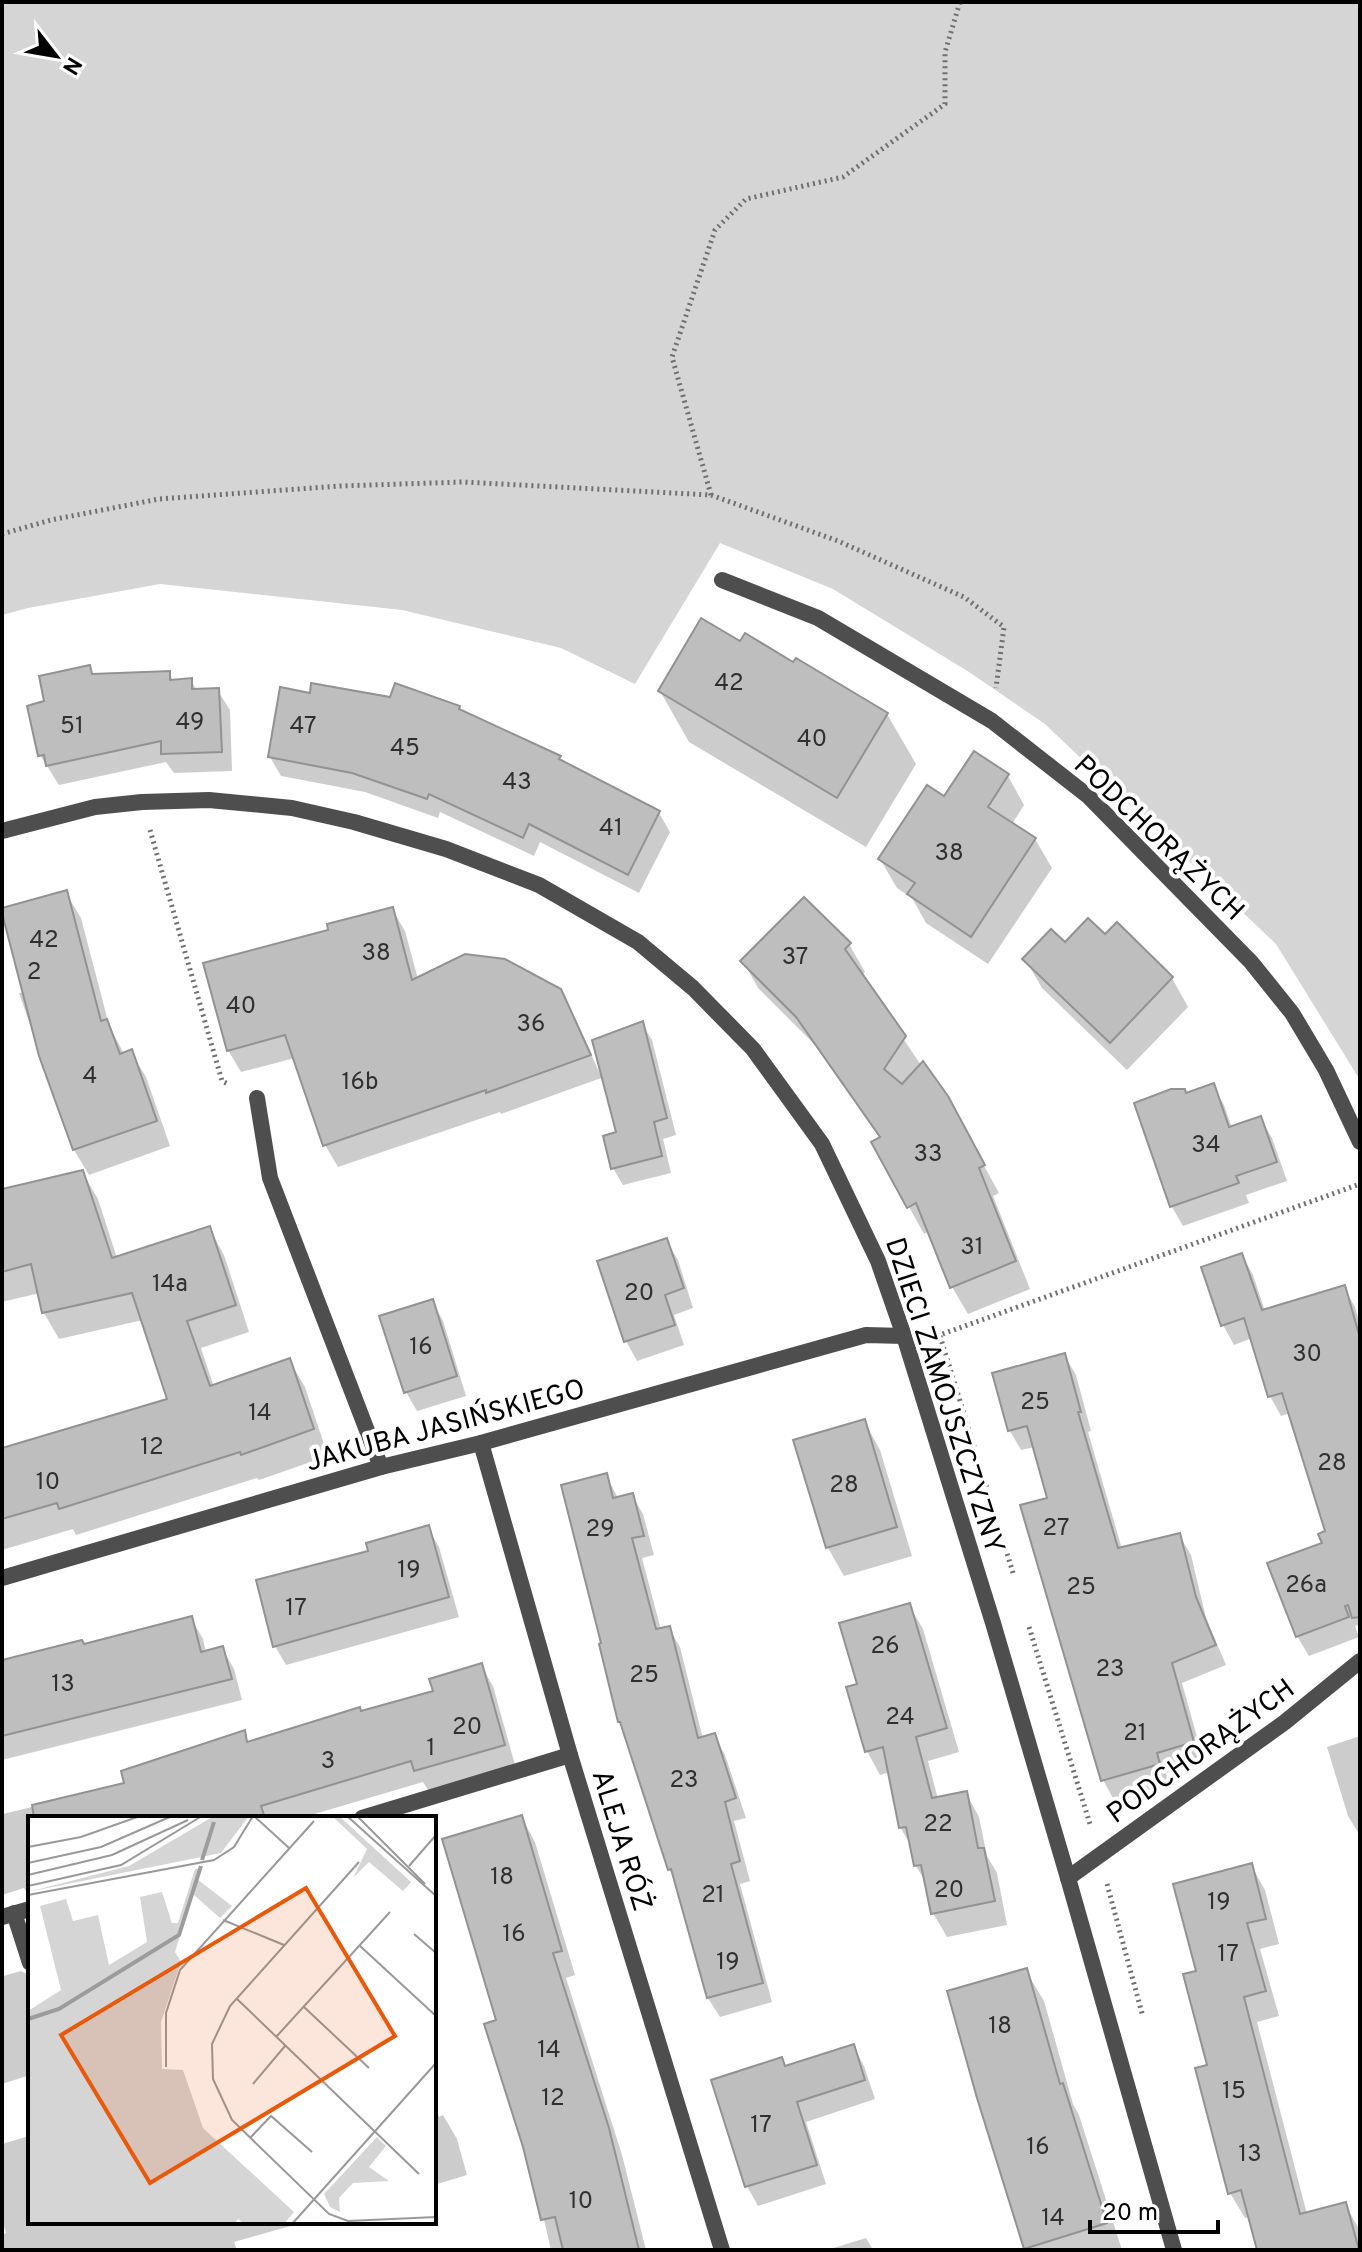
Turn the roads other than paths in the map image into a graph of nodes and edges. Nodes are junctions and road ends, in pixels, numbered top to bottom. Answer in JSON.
{"nodes":[{"id":1,"x":722,"y":580,"type":"dead end"},
{"id":2,"x":2,"y":831,"type":"edge"},
{"id":3,"x":257,"y":1098,"type":"road end"},
{"id":4,"x":1360,"y":1142,"type":"edge"},
{"id":5,"x":904,"y":1336,"type":"junction"},
{"id":6,"x":481,"y":1443,"type":"junction"},
{"id":7,"x":381,"y":1467,"type":"junction"},
{"id":8,"x":2,"y":1578,"type":"edge"},
{"id":9,"x":1360,"y":1661,"type":"edge"},
{"id":10,"x":570,"y":1755,"type":"junction"},
{"id":11,"x":369,"y":1816,"type":"edge"},
{"id":12,"x":1068,"y":1878,"type":"junction"},
{"id":13,"x":15,"y":1913,"type":"edge"},
{"id":14,"x":28,"y":1956,"type":"edge"},
{"id":15,"x":722,"y":2250,"type":"edge"},
{"id":16,"x":1174,"y":2250,"type":"edge"}],
"edges":[{"from":1,"to":4,"type":"street","name":"PODCHORĄŻYCH"},
{"from":2,"to":5,"type":"street","name":"DZIECI ZAMOJSZCZYZNY"},
{"from":3,"to":7,"type":"street"},
{"from":5,"to":6,"type":"street","name":"JAKUBA JASIŃSKIEGO"},
{"from":5,"to":12,"type":"street","name":"DZIECI ZAMOJSZCZYZNY"},
{"from":6,"to":7,"type":"street","name":"JAKUBA JASIŃSKIEGO"},
{"from":6,"to":10,"type":"street","name":"ALEJA RÓŻ"},
{"from":7,"to":8,"type":"street","name":"JAKUBA JASIŃSKIEGO"},
{"from":9,"to":12,"type":"street","name":"PODCHORĄŻYCH"},
{"from":10,"to":11,"type":"street"},
{"from":10,"to":15,"type":"street","name":"ALEJA RÓŻ"},
{"from":12,"to":16,"type":"street","name":"DZIECI ZAMOJSZCZYZNY"},
{"from":13,"to":14,"type":"street"}]}
